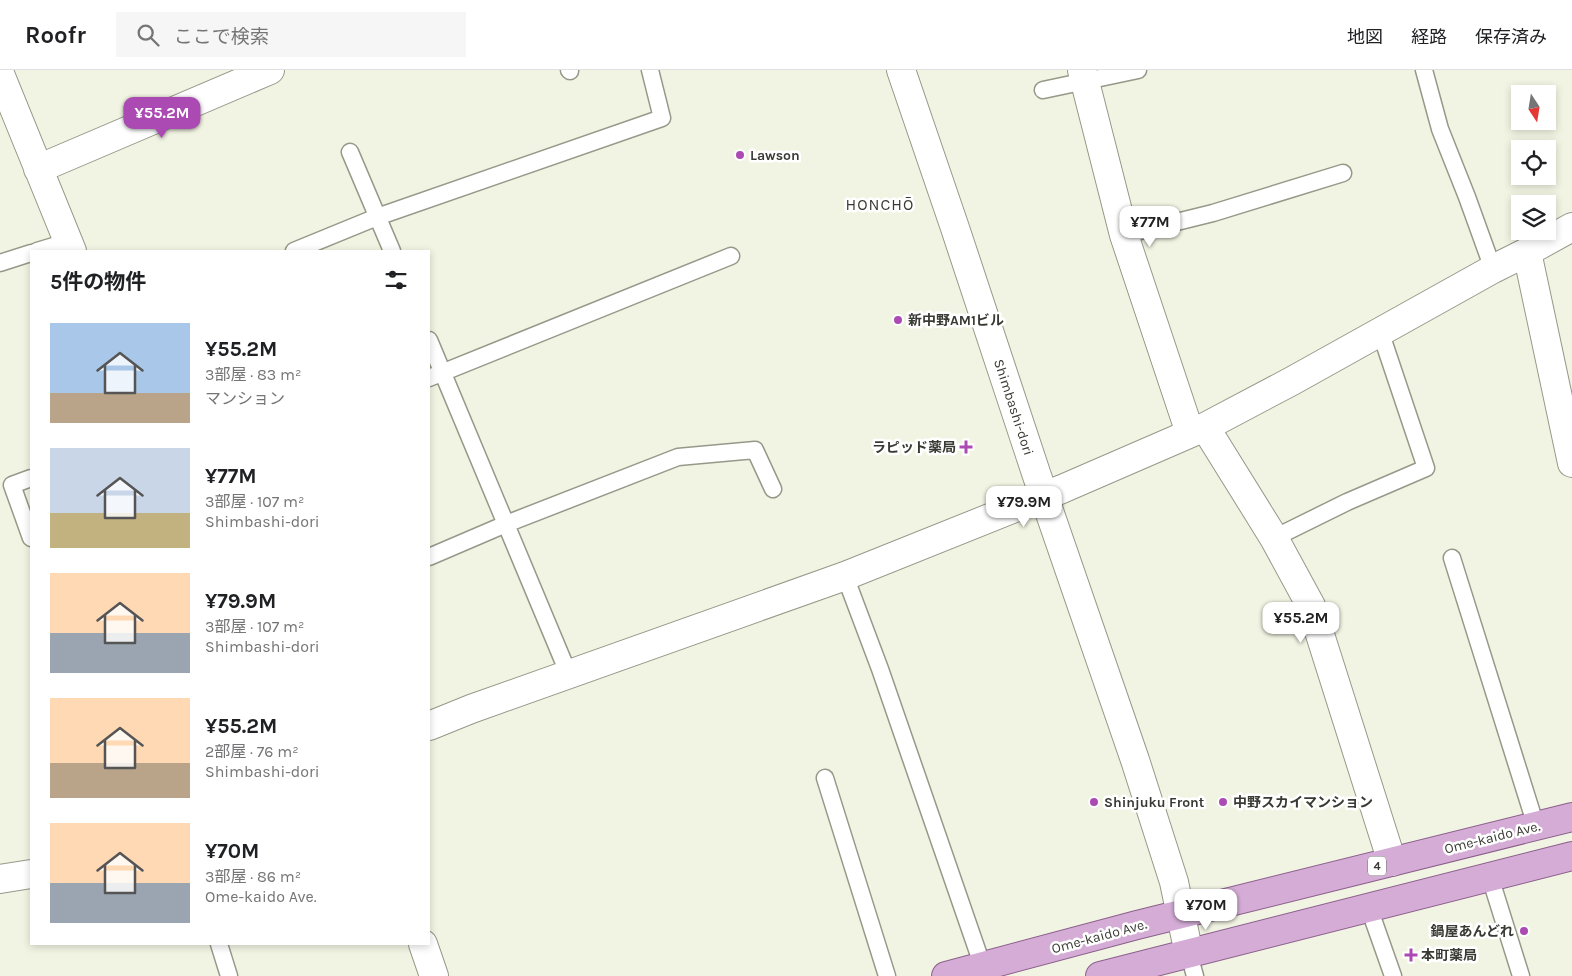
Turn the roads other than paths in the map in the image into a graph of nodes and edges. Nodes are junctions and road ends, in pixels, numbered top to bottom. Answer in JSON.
{"nodes":[{"id":1,"x":270,"y":70,"type":"edge"},
{"id":2,"x":650,"y":70,"type":"edge"},
{"id":3,"x":901,"y":70,"type":"edge"},
{"id":4,"x":1138,"y":70,"type":"edge"},
{"id":5,"x":1424,"y":70,"type":"edge"},
{"id":6,"x":1083,"y":75,"type":"edge"},
{"id":7,"x":3,"y":90,"type":"edge"},
{"id":8,"x":1043,"y":90,"type":"dead end"},
{"id":9,"x":350,"y":152,"type":"dead end"},
{"id":10,"x":38,"y":169,"type":"junction"},
{"id":11,"x":1343,"y":174,"type":"dead end"},
{"id":12,"x":377,"y":217,"type":"junction"},
{"id":13,"x":1572,"y":227,"type":"edge"},
{"id":14,"x":1124,"y":235,"type":"junction"},
{"id":15,"x":70,"y":246,"type":"edge"},
{"id":16,"x":44,"y":250,"type":"edge"},
{"id":17,"x":296,"y":250,"type":"edge"},
{"id":18,"x":392,"y":250,"type":"edge"},
{"id":19,"x":1527,"y":252,"type":"junction"},
{"id":20,"x":30,"y":253,"type":"edge"},
{"id":21,"x":731,"y":256,"type":"dead end"},
{"id":22,"x":0,"y":263,"type":"edge"},
{"id":23,"x":1493,"y":269,"type":"junction"},
{"id":24,"x":1380,"y":331,"type":"junction"},
{"id":25,"x":430,"y":345,"type":"edge"},
{"id":26,"x":436,"y":375,"type":"edge"},
{"id":27,"x":1197,"y":430,"type":"junction"},
{"id":28,"x":1572,"y":463,"type":"edge"},
{"id":29,"x":30,"y":478,"type":"edge"},
{"id":30,"x":773,"y":490,"type":"dead end"},
{"id":31,"x":1044,"y":497,"type":"junction"},
{"id":32,"x":506,"y":524,"type":"junction"},
{"id":33,"x":30,"y":535,"type":"edge"},
{"id":34,"x":1274,"y":538,"type":"junction"},
{"id":35,"x":430,"y":557,"type":"edge"},
{"id":36,"x":1452,"y":558,"type":"dead end"},
{"id":37,"x":845,"y":576,"type":"junction"},
{"id":38,"x":569,"y":675,"type":"junction"},
{"id":39,"x":430,"y":726,"type":"edge"},
{"id":40,"x":825,"y":778,"type":"dead end"},
{"id":41,"x":1572,"y":817,"type":"edge"},
{"id":42,"x":1536,"y":826,"type":"junction"},
{"id":43,"x":1572,"y":856,"type":"edge"},
{"id":44,"x":1392,"y":862,"type":"junction"},
{"id":45,"x":30,"y":874,"type":"edge"},
{"id":46,"x":1490,"y":877,"type":"junction"},
{"id":47,"x":0,"y":879,"type":"edge"},
{"id":48,"x":1369,"y":908,"type":"junction"},
{"id":49,"x":1181,"y":914,"type":"junction"},
{"id":50,"x":219,"y":945,"type":"edge"},
{"id":51,"x":423,"y":945,"type":"edge"},
{"id":52,"x":1192,"y":965,"type":"edge"},
{"id":53,"x":983,"y":966,"type":"junction"},
{"id":54,"x":229,"y":976,"type":"edge"},
{"id":55,"x":434,"y":976,"type":"edge"},
{"id":56,"x":887,"y":976,"type":"edge"},
{"id":57,"x":946,"y":976,"type":"edge"},
{"id":58,"x":1100,"y":976,"type":"edge"},
{"id":59,"x":1393,"y":976,"type":"edge"},
{"id":60,"x":1521,"y":976,"type":"edge"}],
"edges":[{"from":1,"to":10,"type":"street"},
{"from":2,"to":12,"type":"lane"},
{"from":3,"to":31,"type":"street","name":"Shimbashi-dori"},
{"from":4,"to":6,"type":"lane"},
{"from":5,"to":23,"type":"lane"},
{"from":6,"to":8,"type":"lane"},
{"from":6,"to":14,"type":"street"},
{"from":7,"to":10,"type":"street"},
{"from":9,"to":12,"type":"lane"},
{"from":10,"to":15,"type":"street"},
{"from":11,"to":14,"type":"lane"},
{"from":12,"to":17,"type":"lane"},
{"from":12,"to":18,"type":"lane"},
{"from":13,"to":19,"type":"street"},
{"from":14,"to":27,"type":"street"},
{"from":15,"to":16,"type":"lane"},
{"from":19,"to":23,"type":"street"},
{"from":19,"to":28,"type":"street"},
{"from":20,"to":22,"type":"lane"},
{"from":21,"to":26,"type":"lane"},
{"from":23,"to":24,"type":"street"},
{"from":24,"to":27,"type":"street"},
{"from":24,"to":34,"type":"lane"},
{"from":25,"to":26,"type":"lane"},
{"from":26,"to":32,"type":"lane"},
{"from":27,"to":31,"type":"street"},
{"from":27,"to":34,"type":"street"},
{"from":29,"to":33,"type":"lane"},
{"from":30,"to":32,"type":"lane"},
{"from":31,"to":37,"type":"street"},
{"from":31,"to":49,"type":"street","name":"Shimbashi-dori"},
{"from":32,"to":35,"type":"lane"},
{"from":32,"to":38,"type":"lane"},
{"from":34,"to":44,"type":"street"},
{"from":36,"to":42,"type":"lane"},
{"from":37,"to":38,"type":"street"},
{"from":37,"to":53,"type":"lane"},
{"from":38,"to":39,"type":"street"},
{"from":40,"to":56,"type":"lane"},
{"from":41,"to":42,"type":"main road","name":"Ome-kaido Ave.","number":"4"},
{"from":42,"to":44,"type":"main road","name":"Ome-kaido Ave.","number":"4"},
{"from":43,"to":46,"type":"main road"},
{"from":44,"to":49,"type":"main road","name":"Ome-kaido Ave.","number":"4"},
{"from":45,"to":47,"type":"street"},
{"from":46,"to":48,"type":"main road"},
{"from":46,"to":60,"type":"lane"},
{"from":48,"to":52,"type":"main road"},
{"from":48,"to":59,"type":"lane"},
{"from":49,"to":52,"type":"street","name":"Shimbashi-dori"},
{"from":49,"to":53,"type":"main road","name":"Ome-kaido Ave.","number":"4"},
{"from":50,"to":54,"type":"lane"},
{"from":51,"to":55,"type":"street"},
{"from":52,"to":58,"type":"main road"},
{"from":53,"to":57,"type":"main road","name":"Ome-kaido Ave.","number":"4"}]}
